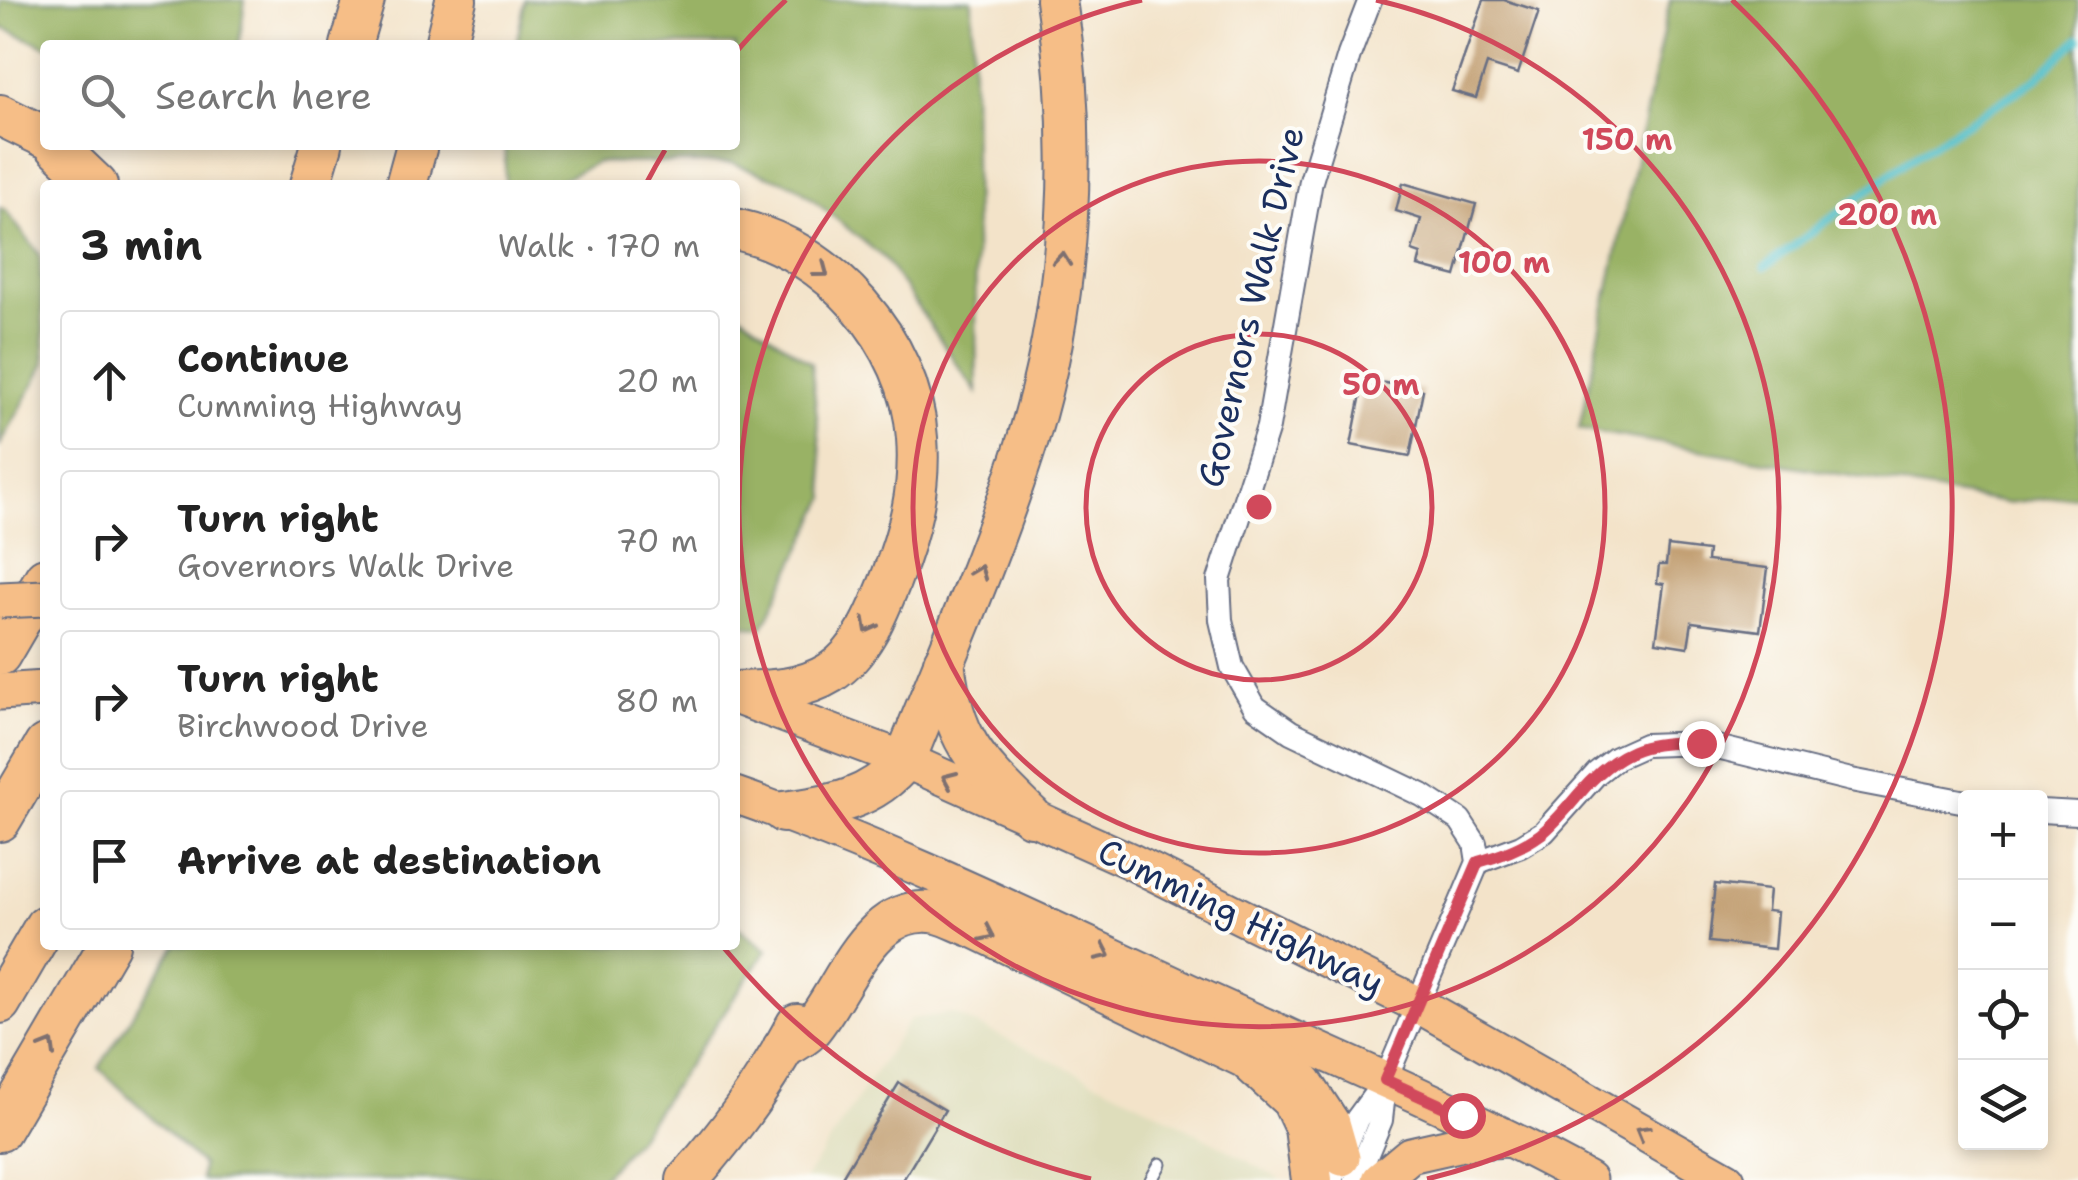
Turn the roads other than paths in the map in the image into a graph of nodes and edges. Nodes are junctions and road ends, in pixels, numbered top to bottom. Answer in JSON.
{"nodes":[{"id":1,"x":364,"y":0,"type":"edge"},
{"id":2,"x":456,"y":0,"type":"edge"},
{"id":3,"x":1056,"y":0,"type":"edge"},
{"id":4,"x":1370,"y":0,"type":"edge"},
{"id":5,"x":352,"y":40,"type":"edge"},
{"id":6,"x":446,"y":40,"type":"edge"},
{"id":7,"x":0,"y":115,"type":"edge"},
{"id":8,"x":40,"y":135,"type":"edge"},
{"id":9,"x":60,"y":150,"type":"edge"},
{"id":10,"x":320,"y":150,"type":"edge"},
{"id":11,"x":416,"y":150,"type":"edge"},
{"id":12,"x":92,"y":180,"type":"edge"},
{"id":13,"x":312,"y":180,"type":"edge"},
{"id":14,"x":407,"y":180,"type":"edge"},
{"id":15,"x":740,"y":231,"type":"edge"},
{"id":16,"x":40,"y":587,"type":"edge"},
{"id":17,"x":40,"y":598,"type":"edge"},
{"id":18,"x":0,"y":600,"type":"edge"},
{"id":19,"x":0,"y":655,"type":"edge"},
{"id":20,"x":944,"y":662,"type":"junction"},
{"id":21,"x":40,"y":689,"type":"edge"},
{"id":22,"x":0,"y":692,"type":"edge"},
{"id":23,"x":740,"y":694,"type":"edge"},
{"id":24,"x":740,"y":696,"type":"edge"},
{"id":25,"x":40,"y":754,"type":"edge"},
{"id":26,"x":905,"y":760,"type":"junction"},
{"id":27,"x":740,"y":798,"type":"edge"},
{"id":28,"x":1958,"y":800,"type":"edge"},
{"id":29,"x":2048,"y":811,"type":"edge"},
{"id":30,"x":783,"y":812,"type":"junction"},
{"id":31,"x":2078,"y":813,"type":"edge"},
{"id":32,"x":1031,"y":816,"type":"junction"},
{"id":33,"x":0,"y":822,"type":"edge"},
{"id":34,"x":1478,"y":862,"type":"junction"},
{"id":35,"x":984,"y":898,"type":"junction"},
{"id":36,"x":40,"y":935,"type":"edge"},
{"id":37,"x":106,"y":950,"type":"edge"},
{"id":38,"x":0,"y":1003,"type":"edge"},
{"id":39,"x":1416,"y":1003,"type":"junction"},
{"id":40,"x":1253,"y":1021,"type":"junction"},
{"id":41,"x":784,"y":1048,"type":"junction"},
{"id":42,"x":1385,"y":1080,"type":"junction"},
{"id":43,"x":0,"y":1131,"type":"edge"},
{"id":44,"x":1510,"y":1139,"type":"junction"},
{"id":45,"x":1160,"y":1164,"type":"dead end"},
{"id":46,"x":1336,"y":1174,"type":"edge"},
{"id":47,"x":688,"y":1180,"type":"edge"},
{"id":48,"x":1150,"y":1180,"type":"edge"},
{"id":49,"x":1380,"y":1180,"type":"edge"},
{"id":50,"x":1588,"y":1180,"type":"edge"},
{"id":51,"x":1727,"y":1180,"type":"edge"}],
"edges":[{"from":1,"to":5,"type":"highway"},
{"from":2,"to":6,"type":"highway"},
{"from":20,"to":3,"type":"highway","one_way":true},
{"from":4,"to":34,"type":"street","name":"Governors Walk Drive"},
{"from":7,"to":8,"type":"highway"},
{"from":9,"to":12,"type":"highway"},
{"from":10,"to":13,"type":"highway"},
{"from":11,"to":14,"type":"highway"},
{"from":15,"to":23,"type":"highway","one_way":true},
{"from":16,"to":19,"type":"highway"},
{"from":17,"to":18,"type":"main road","bridge":true},
{"from":20,"to":26,"type":"highway"},
{"from":20,"to":32,"type":"highway"},
{"from":21,"to":22,"type":"main road"},
{"from":24,"to":26,"type":"main road","name":"Cumming Highway"},
{"from":25,"to":33,"type":"highway"},
{"from":26,"to":30,"type":"highway"},
{"from":32,"to":26,"type":"main road","name":"Cumming Highway","one_way":true},
{"from":27,"to":30,"type":"main road"},
{"from":28,"to":34,"type":"street"},
{"from":29,"to":31,"type":"street"},
{"from":30,"to":35,"type":"main road"},
{"from":32,"to":39,"type":"main road","name":"Cumming Highway"},
{"from":34,"to":39,"type":"street"},
{"from":35,"to":40,"type":"main road","one_way":true},
{"from":35,"to":41,"type":"highway"},
{"from":36,"to":38,"type":"highway"},
{"from":43,"to":37,"type":"highway","one_way":true},
{"from":39,"to":42,"type":"street"},
{"from":51,"to":39,"type":"main road","name":"Cumming Highway","one_way":true},
{"from":40,"to":42,"type":"main road"},
{"from":40,"to":46,"type":"main road"},
{"from":41,"to":46,"type":"highway","one_way":true},
{"from":41,"to":47,"type":"highway"},
{"from":42,"to":44,"type":"main road"},
{"from":42,"to":46,"type":"street"},
{"from":44,"to":49,"type":"main road"},
{"from":44,"to":50,"type":"main road"},
{"from":45,"to":48,"type":"lane"}]}
